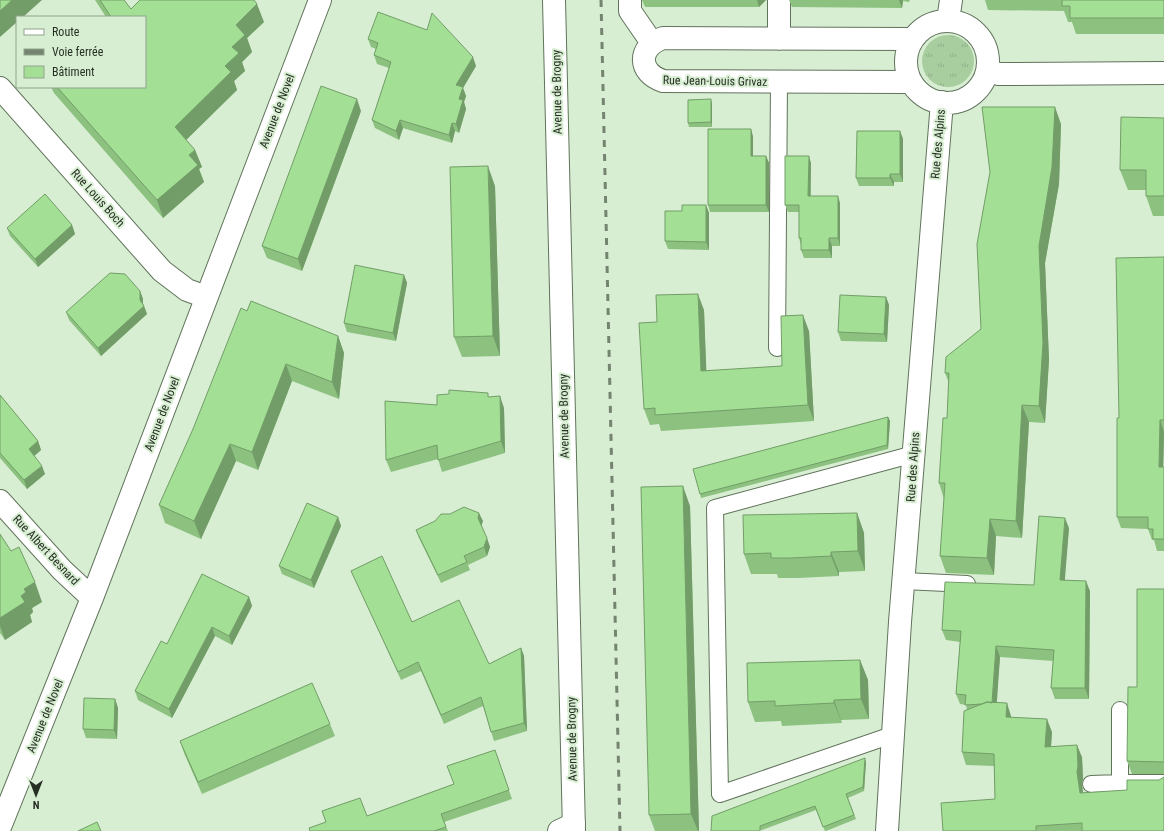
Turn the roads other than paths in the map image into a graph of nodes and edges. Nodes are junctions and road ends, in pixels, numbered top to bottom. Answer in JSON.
{"nodes":[{"id":1,"x":320,"y":0,"type":"edge"},
{"id":2,"x":554,"y":0,"type":"edge"},
{"id":3,"x":630,"y":0,"type":"edge"},
{"id":4,"x":779,"y":0,"type":"edge"},
{"id":5,"x":950,"y":11,"type":"edge"},
{"id":6,"x":779,"y":39,"type":"junction"},
{"id":7,"x":913,"y":39,"type":"junction"},
{"id":8,"x":652,"y":44,"type":"junction"},
{"id":9,"x":987,"y":71,"type":"junction"},
{"id":10,"x":1164,"y":73,"type":"edge"},
{"id":11,"x":779,"y":82,"type":"junction"},
{"id":12,"x":912,"y":82,"type":"junction"},
{"id":13,"x":0,"y":88,"type":"edge"},
{"id":14,"x":942,"y":102,"type":"junction"},
{"id":15,"x":206,"y":297,"type":"junction"},
{"id":16,"x":777,"y":348,"type":"dead end"},
{"id":17,"x":914,"y":454,"type":"junction"},
{"id":18,"x":0,"y":501,"type":"edge"},
{"id":19,"x":904,"y":581,"type":"junction"},
{"id":20,"x":982,"y":584,"type":"edge"},
{"id":21,"x":92,"y":598,"type":"junction"},
{"id":22,"x":1120,"y":710,"type":"dead end"},
{"id":23,"x":892,"y":735,"type":"junction"},
{"id":24,"x":1120,"y":783,"type":"junction"},
{"id":25,"x":1164,"y":783,"type":"edge"},
{"id":26,"x":1091,"y":784,"type":"dead end"},
{"id":27,"x":0,"y":827,"type":"edge"},
{"id":28,"x":569,"y":829,"type":"edge"},
{"id":29,"x":887,"y":831,"type":"edge"}],
"edges":[{"from":1,"to":15,"type":"street","name":"Avenue de Novel"},
{"from":2,"to":28,"type":"street","name":"Avenue de Brogny"},
{"from":3,"to":8,"type":"street"},
{"from":4,"to":6,"type":"street"},
{"from":5,"to":7,"type":"street"},
{"from":5,"to":9,"type":"street"},
{"from":6,"to":7,"type":"street"},
{"from":6,"to":8,"type":"street"},
{"from":7,"to":12,"type":"street"},
{"from":8,"to":11,"type":"street","name":"Rue Jean-Louis Grivaz"},
{"from":9,"to":10,"type":"street"},
{"from":9,"to":14,"type":"street"},
{"from":11,"to":12,"type":"street","name":"Rue Jean-Louis Grivaz"},
{"from":11,"to":16,"type":"lane"},
{"from":12,"to":14,"type":"street"},
{"from":13,"to":15,"type":"street","name":"Rue Louis Boch"},
{"from":14,"to":17,"type":"street","name":"Rue des Alpins"},
{"from":15,"to":21,"type":"street","name":"Avenue de Novel"},
{"from":17,"to":19,"type":"street","name":"Rue des Alpins"},
{"from":17,"to":23,"type":"lane"},
{"from":18,"to":21,"type":"street","name":"Rue Albert Besnard"},
{"from":19,"to":20,"type":"lane"},
{"from":19,"to":23,"type":"street","name":"Rue des Alpins"},
{"from":21,"to":27,"type":"street","name":"Avenue de Novel"},
{"from":22,"to":24,"type":"lane"},
{"from":23,"to":29,"type":"street","name":"Rue des Alpins"},
{"from":24,"to":25,"type":"lane"},
{"from":24,"to":26,"type":"lane"}]}
